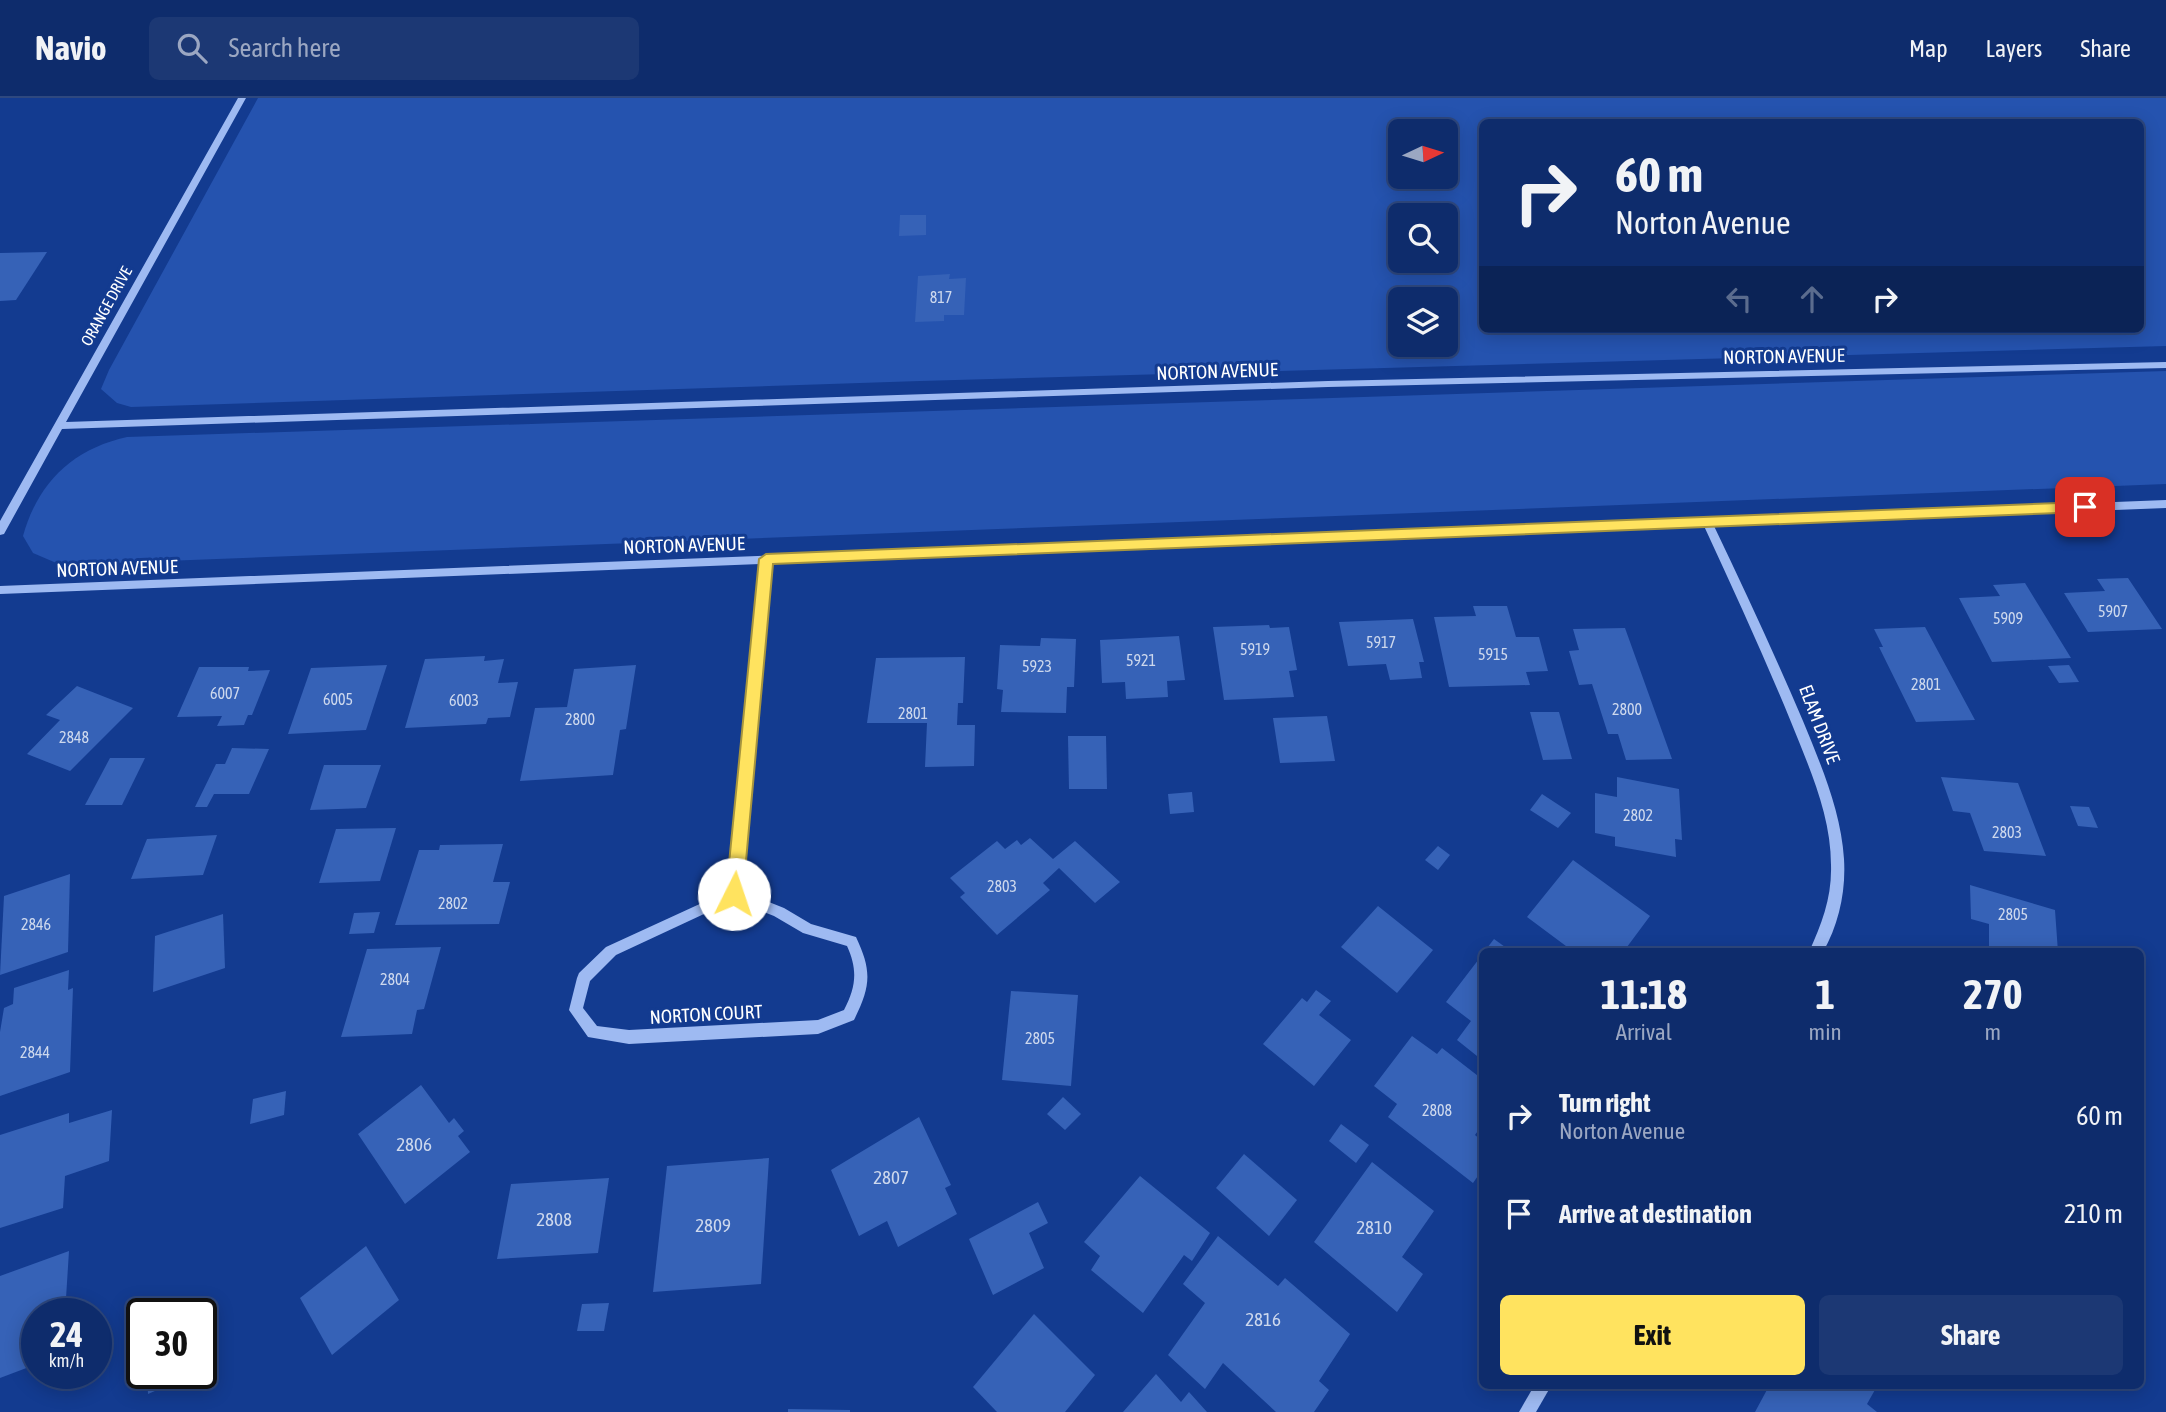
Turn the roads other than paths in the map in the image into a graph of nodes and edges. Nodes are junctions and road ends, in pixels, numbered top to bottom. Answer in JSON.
{"nodes":[{"id":1,"x":242,"y":98,"type":"edge"},
{"id":2,"x":2166,"y":365,"type":"edge"},
{"id":3,"x":59,"y":426,"type":"junction"},
{"id":4,"x":2166,"y":503,"type":"edge"},
{"id":5,"x":1707,"y":522,"type":"junction"},
{"id":6,"x":0,"y":531,"type":"edge"},
{"id":7,"x":766,"y":559,"type":"junction"},
{"id":8,"x":0,"y":590,"type":"edge"},
{"id":9,"x":734,"y":894,"type":"junction"},
{"id":10,"x":1818,"y":948,"type":"edge"},
{"id":11,"x":1541,"y":1389,"type":"edge"},
{"id":12,"x":1527,"y":1412,"type":"edge"}],
"edges":[{"from":1,"to":3,"type":"street","name":"ORANGE DRIVE"},
{"from":2,"to":3,"type":"street","name":"NORTON AVENUE"},
{"from":3,"to":6,"type":"street","name":"ORANGE DRIVE"},
{"from":4,"to":5,"type":"street","name":"NORTON AVENUE"},
{"from":5,"to":7,"type":"street","name":"NORTON AVENUE"},
{"from":5,"to":10,"type":"street","name":"ELAM DRIVE"},
{"from":7,"to":8,"type":"street","name":"NORTON AVENUE"},
{"from":7,"to":9,"type":"street"},
{"from":9,"to":9,"type":"street","name":"NORTON COURT"},
{"from":11,"to":12,"type":"street"}]}
